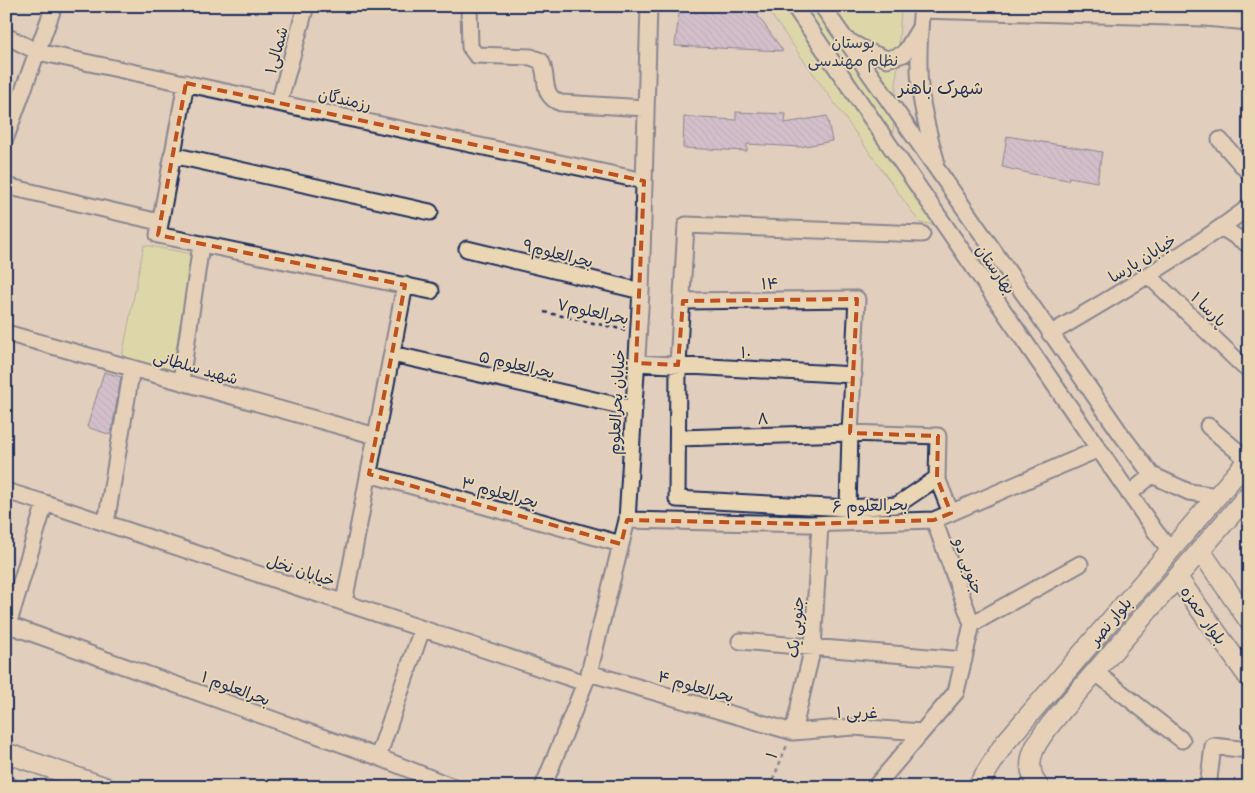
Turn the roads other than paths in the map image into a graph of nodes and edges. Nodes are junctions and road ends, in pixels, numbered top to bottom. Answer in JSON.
{"nodes":[{"id":1,"x":54,"y":6,"type":"edge"},
{"id":2,"x":306,"y":6,"type":"edge"},
{"id":3,"x":469,"y":6,"type":"edge"},
{"id":4,"x":649,"y":6,"type":"edge"},
{"id":5,"x":794,"y":6,"type":"edge"},
{"id":6,"x":822,"y":6,"type":"edge"},
{"id":7,"x":921,"y":8,"type":"edge"},
{"id":8,"x":1154,"y":11,"type":"edge"},
{"id":9,"x":1249,"y":22,"type":"edge"},
{"id":10,"x":919,"y":29,"type":"junction"},
{"id":11,"x":6,"y":36,"type":"edge"},
{"id":12,"x":846,"y":39,"type":"junction"},
{"id":13,"x":38,"y":52,"type":"junction"},
{"id":14,"x":186,"y":83,"type":"junction"},
{"id":15,"x":280,"y":103,"type":"junction"},
{"id":16,"x":646,"y":108,"type":"junction"},
{"id":17,"x":11,"y":109,"type":"edge"},
{"id":18,"x":6,"y":138,"type":"edge"},
{"id":19,"x":1220,"y":140,"type":"dead end"},
{"id":20,"x":172,"y":155,"type":"junction"},
{"id":21,"x":940,"y":172,"type":"junction"},
{"id":22,"x":1249,"y":173,"type":"edge"},
{"id":23,"x":644,"y":181,"type":"junction"},
{"id":24,"x":6,"y":186,"type":"edge"},
{"id":25,"x":1249,"y":206,"type":"edge"},
{"id":26,"x":430,"y":212,"type":"dead end"},
{"id":27,"x":159,"y":222,"type":"junction"},
{"id":28,"x":1222,"y":227,"type":"junction"},
{"id":29,"x":922,"y":234,"type":"dead end"},
{"id":30,"x":201,"y":245,"type":"junction"},
{"id":31,"x":1249,"y":245,"type":"edge"},
{"id":32,"x":467,"y":249,"type":"dead end"},
{"id":33,"x":1148,"y":275,"type":"junction"},
{"id":34,"x":405,"y":286,"type":"junction"},
{"id":35,"x":431,"y":291,"type":"dead end"},
{"id":36,"x":641,"y":291,"type":"junction"},
{"id":37,"x":683,"y":301,"type":"junction"},
{"id":38,"x":6,"y":333,"type":"edge"},
{"id":39,"x":1050,"y":334,"type":"junction"},
{"id":40,"x":392,"y":354,"type":"junction"},
{"id":41,"x":636,"y":363,"type":"junction"},
{"id":42,"x":1247,"y":365,"type":"edge"},
{"id":43,"x":678,"y":366,"type":"junction"},
{"id":44,"x":132,"y":368,"type":"junction"},
{"id":45,"x":854,"y":375,"type":"junction"},
{"id":46,"x":181,"y":381,"type":"junction"},
{"id":47,"x":634,"y":409,"type":"junction"},
{"id":48,"x":1208,"y":426,"type":"dead end"},
{"id":49,"x":850,"y":433,"type":"junction"},
{"id":50,"x":376,"y":436,"type":"junction"},
{"id":51,"x":678,"y":438,"type":"junction"},
{"id":52,"x":1099,"y":448,"type":"junction"},
{"id":53,"x":1248,"y":460,"type":"edge"},
{"id":54,"x":368,"y":474,"type":"junction"},
{"id":55,"x":1152,"y":475,"type":"junction"},
{"id":56,"x":937,"y":478,"type":"junction"},
{"id":57,"x":6,"y":492,"type":"edge"},
{"id":58,"x":1129,"y":494,"type":"junction"},
{"id":59,"x":1249,"y":494,"type":"edge"},
{"id":60,"x":1218,"y":496,"type":"junction"},
{"id":61,"x":45,"y":503,"type":"junction"},
{"id":62,"x":848,"y":508,"type":"junction"},
{"id":63,"x":951,"y":513,"type":"junction"},
{"id":64,"x":627,"y":520,"type":"junction"},
{"id":65,"x":934,"y":520,"type":"junction"},
{"id":66,"x":106,"y":523,"type":"junction"},
{"id":67,"x":820,"y":524,"type":"junction"},
{"id":68,"x":622,"y":544,"type":"junction"},
{"id":69,"x":1170,"y":550,"type":"junction"},
{"id":70,"x":1200,"y":550,"type":"junction"},
{"id":71,"x":1080,"y":564,"type":"dead end"},
{"id":72,"x":1177,"y":577,"type":"junction"},
{"id":73,"x":344,"y":602,"type":"junction"},
{"id":74,"x":1249,"y":621,"type":"edge"},
{"id":75,"x":972,"y":624,"type":"junction"},
{"id":76,"x":7,"y":625,"type":"edge"},
{"id":77,"x":422,"y":629,"type":"junction"},
{"id":78,"x":740,"y":641,"type":"dead end"},
{"id":79,"x":813,"y":647,"type":"junction"},
{"id":80,"x":964,"y":660,"type":"junction"},
{"id":81,"x":1095,"y":672,"type":"junction"},
{"id":82,"x":587,"y":678,"type":"junction"},
{"id":83,"x":1249,"y":678,"type":"edge"},
{"id":84,"x":792,"y":732,"type":"junction"},
{"id":85,"x":922,"y":732,"type":"junction"},
{"id":86,"x":1182,"y":740,"type":"dead end"},
{"id":87,"x":1249,"y":750,"type":"edge"},
{"id":88,"x":6,"y":753,"type":"edge"},
{"id":89,"x":378,"y":757,"type":"junction"},
{"id":90,"x":106,"y":787,"type":"edge"},
{"id":91,"x":453,"y":787,"type":"edge"},
{"id":92,"x":543,"y":787,"type":"edge"},
{"id":93,"x":875,"y":787,"type":"edge"},
{"id":94,"x":977,"y":787,"type":"edge"},
{"id":95,"x":1039,"y":787,"type":"edge"},
{"id":96,"x":1208,"y":787,"type":"edge"}],
"edges":[{"from":1,"to":13,"type":"street"},
{"from":2,"to":15,"type":"street","name":"شمالی۱"},
{"from":3,"to":16,"type":"street"},
{"from":4,"to":16,"type":"street","name":"خیابان بحرالعلوم"},
{"from":5,"to":52,"type":"street","name":"بهارستان"},
{"from":6,"to":12,"type":"street","name":"بهارستان"},
{"from":7,"to":8,"type":"street"},
{"from":7,"to":10,"type":"street"},
{"from":8,"to":9,"type":"street"},
{"from":10,"to":12,"type":"street"},
{"from":10,"to":21,"type":"street"},
{"from":11,"to":13,"type":"street","name":"رزمندگان"},
{"from":12,"to":21,"type":"street","name":"بهارستان"},
{"from":13,"to":14,"type":"street","name":"رزمندگان"},
{"from":13,"to":17,"type":"street"},
{"from":14,"to":15,"type":"street","name":"رزمندگان"},
{"from":14,"to":20,"type":"street"},
{"from":15,"to":23,"type":"street","name":"رزمندگان"},
{"from":16,"to":23,"type":"street","name":"خیابان بحرالعلوم"},
{"from":17,"to":18,"type":"street"},
{"from":19,"to":22,"type":"street"},
{"from":20,"to":26,"type":"street"},
{"from":20,"to":27,"type":"street"},
{"from":21,"to":39,"type":"street","name":"بهارستان"},
{"from":23,"to":36,"type":"street","name":"خیابان بحرالعلوم"},
{"from":24,"to":27,"type":"street"},
{"from":25,"to":28,"type":"street","name":"خیابان پارسا"},
{"from":27,"to":30,"type":"street"},
{"from":28,"to":31,"type":"street"},
{"from":28,"to":33,"type":"street","name":"خیابان پارسا"},
{"from":29,"to":37,"type":"street"},
{"from":30,"to":34,"type":"street"},
{"from":30,"to":46,"type":"street"},
{"from":32,"to":36,"type":"street","name":"بحرالعلوم۹"},
{"from":33,"to":39,"type":"street","name":"خیابان پارسا"},
{"from":33,"to":42,"type":"street","name":"پارسا ۱"},
{"from":34,"to":35,"type":"street"},
{"from":34,"to":40,"type":"street"},
{"from":36,"to":41,"type":"street","name":"خیابان بحرالعلوم"},
{"from":37,"to":43,"type":"street"},
{"from":37,"to":45,"type":"street","name":"۱۴"},
{"from":38,"to":44,"type":"street","name":"شهید سلطانی"},
{"from":39,"to":55,"type":"street","name":"بهارستان"},
{"from":40,"to":47,"type":"street","name":"بحرالعلوم ۵"},
{"from":40,"to":50,"type":"street"},
{"from":41,"to":43,"type":"street","name":"۱۰"},
{"from":41,"to":47,"type":"street","name":"خیابان بحرالعلوم"},
{"from":43,"to":45,"type":"street","name":"۱۰"},
{"from":43,"to":51,"type":"street"},
{"from":44,"to":46,"type":"street","name":"شهید سلطانی"},
{"from":44,"to":66,"type":"street"},
{"from":45,"to":49,"type":"street"},
{"from":46,"to":50,"type":"street","name":"شهید سلطانی"},
{"from":47,"to":64,"type":"street","name":"خیابان بحرالعلوم"},
{"from":48,"to":53,"type":"street"},
{"from":49,"to":51,"type":"street","name":"۸"},
{"from":49,"to":56,"type":"street","name":"۸"},
{"from":49,"to":62,"type":"street"},
{"from":50,"to":54,"type":"street"},
{"from":51,"to":62,"type":"street"},
{"from":52,"to":58,"type":"street","name":"بهارستان"},
{"from":52,"to":63,"type":"street","name":"بحرالعلوم ۶"},
{"from":53,"to":60,"type":"main road","name":"بلوار نصر"},
{"from":54,"to":68,"type":"street","name":"بحرالعلوم ۳"},
{"from":54,"to":73,"type":"street"},
{"from":55,"to":58,"type":"street"},
{"from":55,"to":60,"type":"street","name":"بهارستان"},
{"from":56,"to":62,"type":"street"},
{"from":56,"to":63,"type":"street"},
{"from":57,"to":61,"type":"street","name":"خیابان نخل"},
{"from":58,"to":69,"type":"street","name":"بهارستان"},
{"from":59,"to":70,"type":"main road","name":"بلوار نصر"},
{"from":60,"to":69,"type":"main road","name":"بلوار نصر"},
{"from":61,"to":66,"type":"street","name":"خیابان نخل"},
{"from":61,"to":76,"type":"street"},
{"from":63,"to":65,"type":"street","name":"بحرالعلوم ۶"},
{"from":64,"to":67,"type":"street","name":"بحرالعلوم ۶"},
{"from":64,"to":68,"type":"street","name":"خیابان بحرالعلوم"},
{"from":65,"to":67,"type":"street","name":"بحرالعلوم ۶"},
{"from":65,"to":75,"type":"street","name":"جنوبی دو"},
{"from":66,"to":73,"type":"street","name":"خیابان نخل"},
{"from":67,"to":79,"type":"street","name":"جنوبی یک"},
{"from":68,"to":82,"type":"street","name":"خیابان بحرالعلوم"},
{"from":69,"to":94,"type":"main road","name":"بلوار نصر"},
{"from":70,"to":72,"type":"main road","name":"بلوار نصر"},
{"from":70,"to":74,"type":"main road","name":"بلوار حمزه"},
{"from":71,"to":75,"type":"street"},
{"from":72,"to":81,"type":"main road","name":"بلوار نصر"},
{"from":72,"to":83,"type":"main road","name":"بلوار حمزه"},
{"from":73,"to":77,"type":"street","name":"خیابان نخل"},
{"from":75,"to":80,"type":"street"},
{"from":76,"to":89,"type":"street","name":"بحرالعلوم ۱"},
{"from":77,"to":82,"type":"street","name":"خیابان نخل"},
{"from":77,"to":89,"type":"street"},
{"from":78,"to":79,"type":"street"},
{"from":79,"to":80,"type":"street"},
{"from":79,"to":84,"type":"street","name":"جنوبی یک"},
{"from":80,"to":85,"type":"street"},
{"from":81,"to":86,"type":"street"},
{"from":81,"to":95,"type":"main road","name":"بلوار نصر"},
{"from":82,"to":84,"type":"street","name":"بحرالعلوم ۴"},
{"from":82,"to":92,"type":"street","name":"خیابان بحرالعلوم"},
{"from":84,"to":85,"type":"street","name":"غربی ۱"},
{"from":85,"to":93,"type":"street"},
{"from":87,"to":96,"type":"street"},
{"from":88,"to":90,"type":"main road"},
{"from":89,"to":91,"type":"street","name":"بحرالعلوم ۱"}]}
